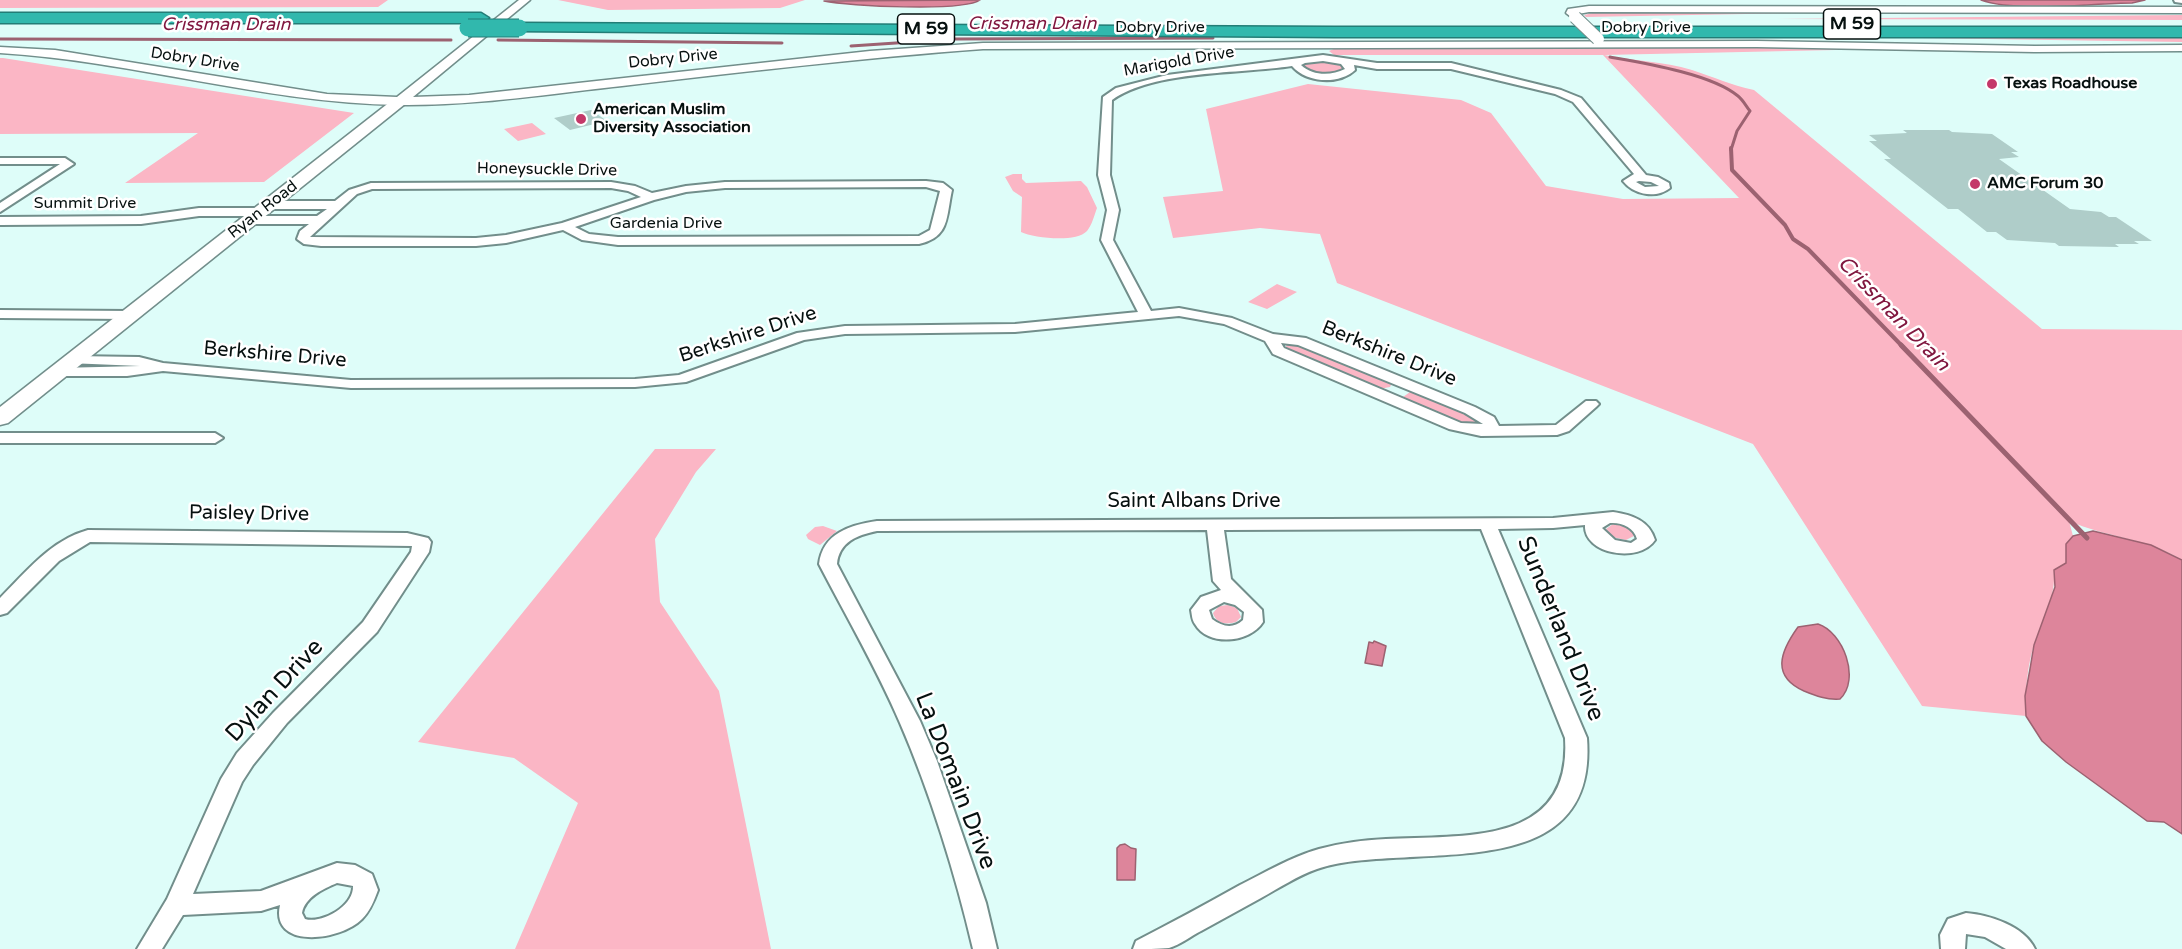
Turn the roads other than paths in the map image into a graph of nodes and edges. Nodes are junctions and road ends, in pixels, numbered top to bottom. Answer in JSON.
{"nodes":[{"id":1,"x":525,"y":0,"type":"edge"},
{"id":2,"x":2182,"y":10,"type":"edge"},
{"id":3,"x":0,"y":18,"type":"edge"},
{"id":4,"x":524,"y":23,"type":"junction"},
{"id":5,"x":1523,"y":24,"type":"junction"},
{"id":6,"x":2182,"y":24,"type":"edge"},
{"id":7,"x":0,"y":28,"type":"edge"},
{"id":8,"x":1629,"y":32,"type":"junction"},
{"id":9,"x":2182,"y":32,"type":"edge"},
{"id":10,"x":1600,"y":42,"type":"junction"},
{"id":11,"x":1305,"y":44,"type":"junction"},
{"id":12,"x":1322,"y":44,"type":"junction"},
{"id":13,"x":2182,"y":47,"type":"edge"},
{"id":14,"x":0,"y":50,"type":"edge"},
{"id":15,"x":1310,"y":59,"type":"junction"},
{"id":16,"x":1331,"y":59,"type":"junction"},
{"id":17,"x":1299,"y":66,"type":"junction"},
{"id":18,"x":1348,"y":66,"type":"junction"},
{"id":19,"x":400,"y":102,"type":"junction"},
{"id":20,"x":0,"y":161,"type":"edge"},
{"id":21,"x":1642,"y":177,"type":"dead end"},
{"id":22,"x":651,"y":197,"type":"junction"},
{"id":23,"x":0,"y":208,"type":"edge"},
{"id":24,"x":259,"y":212,"type":"junction"},
{"id":25,"x":329,"y":213,"type":"junction"},
{"id":26,"x":0,"y":221,"type":"edge"},
{"id":27,"x":565,"y":226,"type":"junction"},
{"id":28,"x":0,"y":314,"type":"edge"},
{"id":29,"x":1146,"y":314,"type":"junction"},
{"id":30,"x":123,"y":321,"type":"junction"},
{"id":31,"x":0,"y":326,"type":"edge"},
{"id":32,"x":1271,"y":338,"type":"junction"},
{"id":33,"x":65,"y":366,"type":"junction"},
{"id":34,"x":1591,"y":404,"type":"dead end"},
{"id":35,"x":0,"y":418,"type":"edge"},
{"id":36,"x":1489,"y":420,"type":"junction"},
{"id":37,"x":1475,"y":430,"type":"junction"},
{"id":38,"x":1520,"y":431,"type":"junction"},
{"id":39,"x":0,"y":438,"type":"edge"},
{"id":40,"x":215,"y":438,"type":"dead end"},
{"id":41,"x":1605,"y":518,"type":"junction"},
{"id":42,"x":1553,"y":522,"type":"junction"},
{"id":43,"x":1487,"y":523,"type":"junction"},
{"id":44,"x":1215,"y":524,"type":"junction"},
{"id":45,"x":1599,"y":538,"type":"junction"},
{"id":46,"x":839,"y":540,"type":"joint"},
{"id":47,"x":422,"y":542,"type":"joint"},
{"id":48,"x":1222,"y":581,"type":"junction"},
{"id":49,"x":1208,"y":600,"type":"junction"},
{"id":50,"x":1241,"y":600,"type":"junction"},
{"id":51,"x":0,"y":609,"type":"edge"},
{"id":52,"x":312,"y":883,"type":"junction"},
{"id":53,"x":261,"y":901,"type":"junction"},
{"id":54,"x":176,"y":905,"type":"junction"},
{"id":55,"x":291,"y":919,"type":"junction"},
{"id":56,"x":149,"y":949,"type":"edge"},
{"id":57,"x":985,"y":949,"type":"edge"},
{"id":58,"x":1144,"y":949,"type":"edge"},
{"id":59,"x":1953,"y":949,"type":"edge"},
{"id":60,"x":2023,"y":949,"type":"edge"}],
"edges":[{"from":1,"to":19,"type":"street","name":"Ryan Road"},
{"from":2,"to":5,"type":"highway"},
{"from":2,"to":10,"type":"street","bridge":true},
{"from":3,"to":4,"type":"highway","number":"M 59"},
{"from":4,"to":5,"type":"highway","number":"M 59"},
{"from":4,"to":7,"type":"highway","number":"M 59","bridge":true},
{"from":4,"to":8,"type":"highway","number":"M 59"},
{"from":5,"to":6,"type":"highway","number":"M 59"},
{"from":8,"to":9,"type":"highway","number":"M 59"},
{"from":8,"to":13,"type":"highway"},
{"from":10,"to":12,"type":"street","name":"Dobry Drive"},
{"from":10,"to":13,"type":"street","name":"Dobry Drive"},
{"from":11,"to":12,"type":"street","name":"Dobry Drive"},
{"from":11,"to":15,"type":"street"},
{"from":11,"to":19,"type":"street","name":"Dobry Drive"},
{"from":12,"to":16,"type":"street"},
{"from":14,"to":19,"type":"street","name":"Dobry Drive"},
{"from":15,"to":16,"type":"street","name":"Marigold Drive"},
{"from":15,"to":17,"type":"street","name":"Marigold Drive"},
{"from":16,"to":18,"type":"street","name":"Marigold Drive"},
{"from":17,"to":18,"type":"street","name":"Marigold Drive"},
{"from":17,"to":29,"type":"street","name":"Marigold Drive"},
{"from":18,"to":21,"type":"street","name":"Marigold Drive"},
{"from":19,"to":24,"type":"main road","name":"Ryan Road"},
{"from":20,"to":23,"type":"street"},
{"from":22,"to":25,"type":"street","name":"Honeysuckle Drive"},
{"from":22,"to":27,"type":"street"},
{"from":22,"to":27,"type":"street","name":"Gardenia Drive"},
{"from":24,"to":25,"type":"street"},
{"from":24,"to":25,"type":"street"},
{"from":24,"to":26,"type":"street","name":"Summit Drive"},
{"from":24,"to":30,"type":"main road","name":"Ryan Road"},
{"from":25,"to":27,"type":"street"},
{"from":28,"to":30,"type":"street"},
{"from":29,"to":32,"type":"street","name":"Berkshire Drive"},
{"from":29,"to":33,"type":"street","name":"Berkshire Drive"},
{"from":30,"to":31,"type":"street"},
{"from":30,"to":33,"type":"main road","name":"Ryan Road"},
{"from":32,"to":36,"type":"street","name":"Berkshire Drive"},
{"from":32,"to":37,"type":"street","name":"Berkshire Drive"},
{"from":33,"to":35,"type":"main road","name":"Ryan Road"},
{"from":34,"to":38,"type":"street","name":"Berkshire Drive"},
{"from":36,"to":37,"type":"street"},
{"from":36,"to":38,"type":"street","name":"Berkshire Drive"},
{"from":37,"to":38,"type":"street","name":"Berkshire Drive"},
{"from":39,"to":40,"type":"street"},
{"from":41,"to":42,"type":"street","name":"Saint Albans Drive"},
{"from":41,"to":45,"type":"street"},
{"from":41,"to":45,"type":"street","name":"Saint Albans Drive"},
{"from":42,"to":43,"type":"street","name":"Saint Albans Drive"},
{"from":42,"to":45,"type":"street","name":"Saint Albans Drive"},
{"from":43,"to":44,"type":"street","name":"Saint Albans Drive"},
{"from":43,"to":58,"type":"street","name":"Sunderland Drive"},
{"from":44,"to":46,"type":"street","name":"Saint Albans Drive"},
{"from":44,"to":48,"type":"street"},
{"from":46,"to":57,"type":"street","name":"La Domain Drive"},
{"from":47,"to":51,"type":"street","name":"Paisley Drive"},
{"from":47,"to":54,"type":"street","name":"Dylan Drive"},
{"from":48,"to":49,"type":"street"},
{"from":48,"to":50,"type":"street"},
{"from":49,"to":50,"type":"street"},
{"from":49,"to":50,"type":"street"},
{"from":52,"to":53,"type":"street"},
{"from":52,"to":55,"type":"street"},
{"from":52,"to":55,"type":"street"},
{"from":53,"to":54,"type":"street"},
{"from":53,"to":55,"type":"street"},
{"from":54,"to":56,"type":"street","name":"Dylan Drive"},
{"from":59,"to":60,"type":"street"}]}
